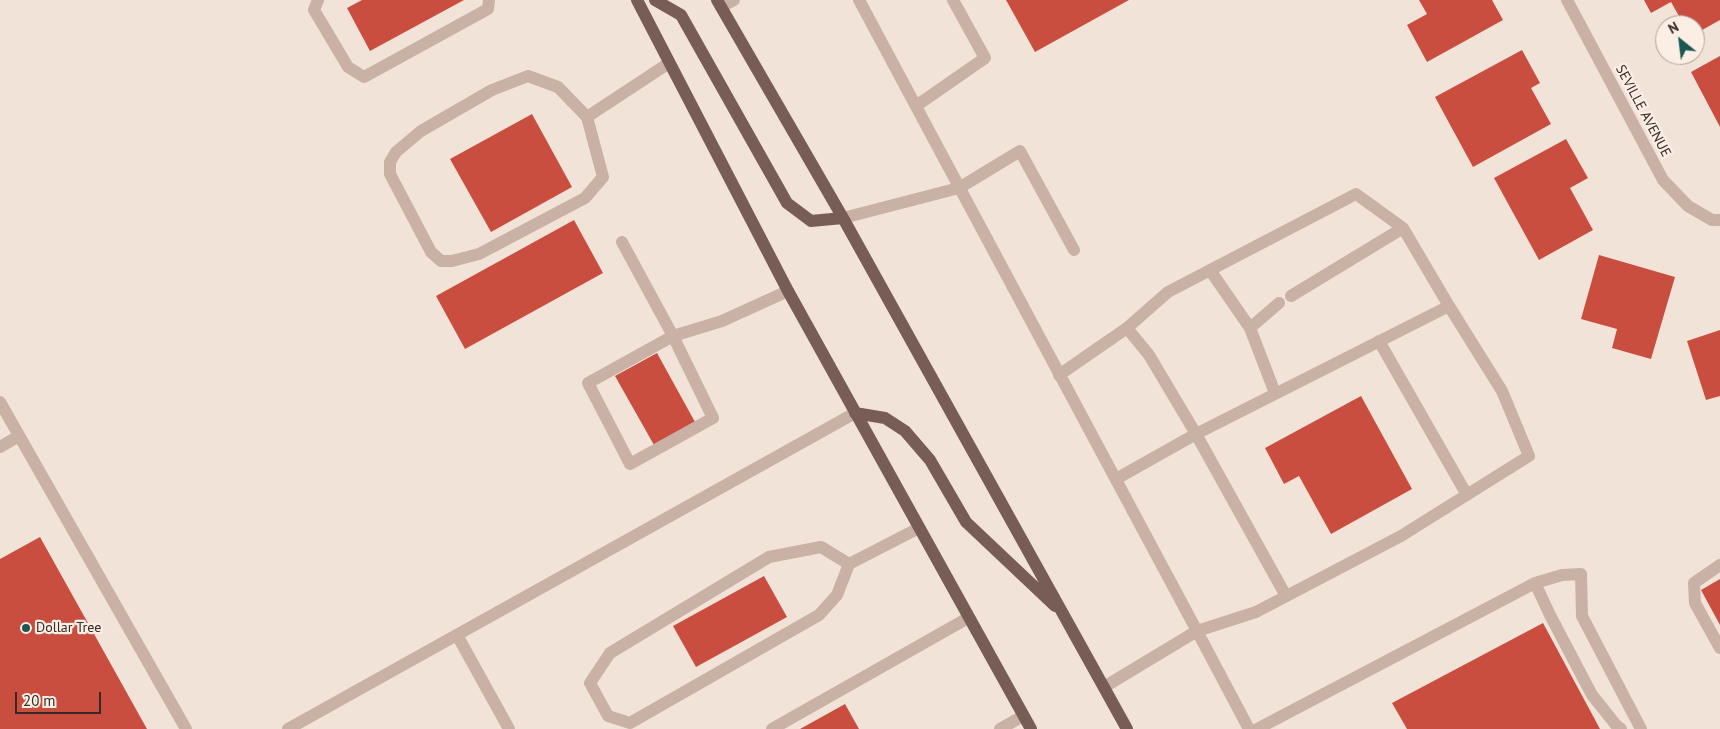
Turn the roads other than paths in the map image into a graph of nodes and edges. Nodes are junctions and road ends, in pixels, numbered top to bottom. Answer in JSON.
{"nodes":[{"id":1,"x":318,"y":0,"type":"edge"},
{"id":2,"x":488,"y":0,"type":"edge"},
{"id":3,"x":636,"y":0,"type":"edge"},
{"id":4,"x":655,"y":0,"type":"edge"},
{"id":5,"x":734,"y":0,"type":"edge"},
{"id":6,"x":859,"y":0,"type":"edge"},
{"id":7,"x":953,"y":0,"type":"edge"},
{"id":8,"x":1566,"y":0,"type":"edge"},
{"id":9,"x":719,"y":4,"type":"edge"},
{"id":10,"x":669,"y":63,"type":"junction"},
{"id":11,"x":916,"y":106,"type":"junction"},
{"id":12,"x":587,"y":117,"type":"junction"},
{"id":13,"x":960,"y":188,"type":"junction"},
{"id":14,"x":843,"y":218,"type":"junction"},
{"id":15,"x":1716,"y":220,"type":"edge"},
{"id":16,"x":1403,"y":228,"type":"junction"},
{"id":17,"x":622,"y":242,"type":"dead end"},
{"id":18,"x":1074,"y":250,"type":"dead end"},
{"id":19,"x":1210,"y":270,"type":"junction"},
{"id":20,"x":788,"y":292,"type":"junction"},
{"id":21,"x":1290,"y":296,"type":"dead end"},
{"id":22,"x":1279,"y":303,"type":"dead end"},
{"id":23,"x":1448,"y":306,"type":"junction"},
{"id":24,"x":1127,"y":328,"type":"junction"},
{"id":25,"x":1250,"y":328,"type":"junction"},
{"id":26,"x":673,"y":336,"type":"junction"},
{"id":27,"x":1379,"y":341,"type":"junction"},
{"id":28,"x":1059,"y":375,"type":"junction"},
{"id":29,"x":1275,"y":393,"type":"junction"},
{"id":30,"x":0,"y":402,"type":"edge"},
{"id":31,"x":855,"y":413,"type":"junction"},
{"id":32,"x":1196,"y":434,"type":"junction"},
{"id":33,"x":20,"y":436,"type":"junction"},
{"id":34,"x":0,"y":447,"type":"edge"},
{"id":35,"x":1116,"y":480,"type":"junction"},
{"id":36,"x":1467,"y":495,"type":"junction"},
{"id":37,"x":919,"y":528,"type":"junction"},
{"id":38,"x":849,"y":564,"type":"junction"},
{"id":39,"x":1720,"y":565,"type":"edge"},
{"id":40,"x":1535,"y":583,"type":"junction"},
{"id":41,"x":1286,"y":596,"type":"junction"},
{"id":42,"x":1064,"y":615,"type":"junction"},
{"id":43,"x":968,"y":618,"type":"junction"},
{"id":44,"x":1197,"y":630,"type":"junction"},
{"id":45,"x":457,"y":635,"type":"junction"},
{"id":46,"x":1720,"y":648,"type":"edge"},
{"id":47,"x":1104,"y":687,"type":"junction"},
{"id":48,"x":1023,"y":716,"type":"junction"},
{"id":49,"x":186,"y":729,"type":"edge"},
{"id":50,"x":288,"y":729,"type":"edge"},
{"id":51,"x":509,"y":729,"type":"edge"},
{"id":52,"x":772,"y":729,"type":"edge"},
{"id":53,"x":1000,"y":729,"type":"edge"},
{"id":54,"x":1030,"y":729,"type":"edge"},
{"id":55,"x":1127,"y":729,"type":"edge"},
{"id":56,"x":1250,"y":729,"type":"edge"},
{"id":57,"x":1257,"y":729,"type":"edge"},
{"id":58,"x":1621,"y":729,"type":"edge"},
{"id":59,"x":1641,"y":729,"type":"edge"}],
"edges":[{"from":1,"to":2,"type":"street"},
{"from":3,"to":10,"type":"main road"},
{"from":4,"to":14,"type":"main road"},
{"from":5,"to":9,"type":"street"},
{"from":6,"to":11,"type":"street"},
{"from":7,"to":11,"type":"street"},
{"from":8,"to":15,"type":"street","name":"SEVILLE AVENUE"},
{"from":9,"to":14,"type":"main road"},
{"from":10,"to":12,"type":"street"},
{"from":10,"to":20,"type":"main road"},
{"from":11,"to":13,"type":"street"},
{"from":12,"to":12,"type":"street"},
{"from":13,"to":14,"type":"street"},
{"from":13,"to":18,"type":"street"},
{"from":13,"to":28,"type":"street"},
{"from":14,"to":42,"type":"main road"},
{"from":16,"to":19,"type":"street"},
{"from":16,"to":21,"type":"street"},
{"from":16,"to":23,"type":"street"},
{"from":17,"to":26,"type":"street"},
{"from":19,"to":24,"type":"street"},
{"from":19,"to":25,"type":"street"},
{"from":20,"to":26,"type":"street"},
{"from":20,"to":31,"type":"main road"},
{"from":22,"to":25,"type":"street"},
{"from":23,"to":27,"type":"street"},
{"from":23,"to":36,"type":"street"},
{"from":24,"to":28,"type":"street"},
{"from":24,"to":32,"type":"street"},
{"from":25,"to":29,"type":"street"},
{"from":26,"to":26,"type":"street"},
{"from":27,"to":29,"type":"street"},
{"from":27,"to":36,"type":"street"},
{"from":28,"to":35,"type":"street"},
{"from":29,"to":32,"type":"street"},
{"from":30,"to":33,"type":"street"},
{"from":31,"to":37,"type":"main road"},
{"from":31,"to":42,"type":"main road"},
{"from":31,"to":45,"type":"street"},
{"from":32,"to":35,"type":"street"},
{"from":32,"to":41,"type":"street"},
{"from":33,"to":34,"type":"street"},
{"from":33,"to":49,"type":"street"},
{"from":35,"to":44,"type":"street"},
{"from":36,"to":41,"type":"street"},
{"from":37,"to":38,"type":"street"},
{"from":37,"to":43,"type":"main road"},
{"from":38,"to":38,"type":"street"},
{"from":39,"to":46,"type":"street"},
{"from":40,"to":57,"type":"street"},
{"from":40,"to":58,"type":"street"},
{"from":40,"to":59,"type":"street"},
{"from":41,"to":44,"type":"street"},
{"from":42,"to":47,"type":"main road"},
{"from":43,"to":48,"type":"main road"},
{"from":43,"to":52,"type":"street"},
{"from":44,"to":47,"type":"street"},
{"from":44,"to":56,"type":"street"},
{"from":45,"to":50,"type":"street"},
{"from":45,"to":51,"type":"street"},
{"from":47,"to":55,"type":"main road"},
{"from":48,"to":53,"type":"street"},
{"from":48,"to":54,"type":"main road"}]}
